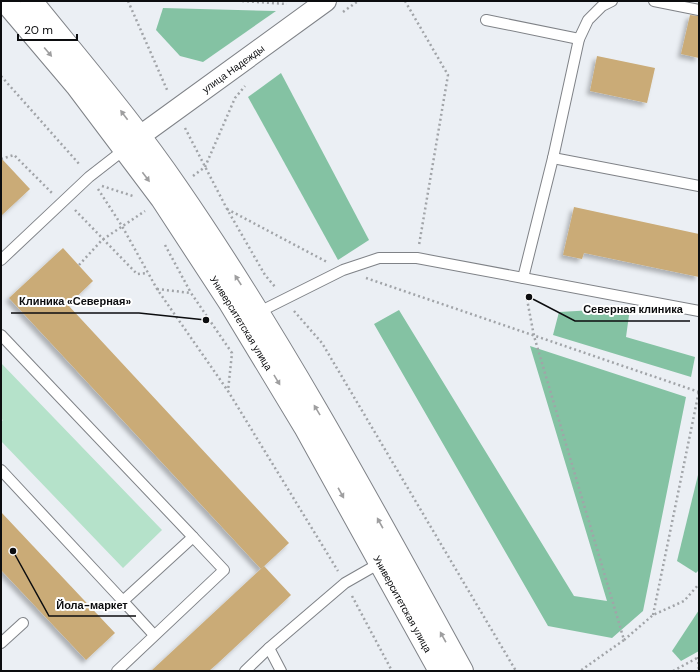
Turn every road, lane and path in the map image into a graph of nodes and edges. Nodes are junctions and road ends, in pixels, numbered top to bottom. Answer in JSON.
{"nodes":[{"id":1,"x":5,"y":1,"type":"edge"},
{"id":2,"x":31,"y":1,"type":"edge"},
{"id":3,"x":128,"y":1,"type":"edge"},
{"id":4,"x":242,"y":1,"type":"edge"},
{"id":5,"x":358,"y":1,"type":"edge"},
{"id":6,"x":406,"y":1,"type":"edge"},
{"id":7,"x":612,"y":1,"type":"edge"},
{"id":8,"x":654,"y":1,"type":"edge"},
{"id":9,"x":288,"y":4,"type":"dead end"},
{"id":10,"x":333,"y":8,"type":"edge"},
{"id":11,"x":699,"y":10,"type":"edge"},
{"id":12,"x":486,"y":20,"type":"dead end"},
{"id":13,"x":579,"y":39,"type":"junction"},
{"id":14,"x":1,"y":76,"type":"edge"},
{"id":15,"x":251,"y":82,"type":"dead end"},
{"id":16,"x":170,"y":98,"type":"dead end"},
{"id":17,"x":183,"y":125,"type":"dead end"},
{"id":18,"x":132,"y":142,"type":"junction"},
{"id":19,"x":553,"y":158,"type":"junction"},
{"id":20,"x":1,"y":159,"type":"edge"},
{"id":21,"x":205,"y":167,"type":"junction"},
{"id":22,"x":84,"y":170,"type":"dead end"},
{"id":23,"x":188,"y":180,"type":"dead end"},
{"id":24,"x":94,"y":183,"type":"dead end"},
{"id":25,"x":101,"y":185,"type":"dead end"},
{"id":26,"x":699,"y":186,"type":"edge"},
{"id":27,"x":53,"y":194,"type":"dead end"},
{"id":28,"x":137,"y":197,"type":"dead end"},
{"id":29,"x":61,"y":202,"type":"junction"},
{"id":30,"x":143,"y":206,"type":"dead end"},
{"id":31,"x":227,"y":209,"type":"junction"},
{"id":32,"x":146,"y":210,"type":"junction"},
{"id":33,"x":150,"y":217,"type":"dead end"},
{"id":34,"x":122,"y":226,"type":"junction"},
{"id":35,"x":161,"y":238,"type":"dead end"},
{"id":36,"x":102,"y":240,"type":"junction"},
{"id":37,"x":417,"y":258,"type":"junction"},
{"id":38,"x":1,"y":260,"type":"edge"},
{"id":39,"x":79,"y":265,"type":"dead end"},
{"id":40,"x":344,"y":270,"type":"junction"},
{"id":41,"x":148,"y":273,"type":"junction"},
{"id":42,"x":523,"y":278,"type":"junction"},
{"id":43,"x":157,"y":289,"type":"junction"},
{"id":44,"x":277,"y":289,"type":"dead end"},
{"id":45,"x":191,"y":293,"type":"junction"},
{"id":46,"x":292,"y":308,"type":"dead end"},
{"id":47,"x":699,"y":311,"type":"edge"},
{"id":48,"x":259,"y":312,"type":"junction"},
{"id":49,"x":1,"y":334,"type":"edge"},
{"id":50,"x":534,"y":336,"type":"junction"},
{"id":51,"x":228,"y":391,"type":"junction"},
{"id":52,"x":699,"y":392,"type":"edge"},
{"id":53,"x":1,"y":470,"type":"edge"},
{"id":54,"x":193,"y":537,"type":"junction"},
{"id":55,"x":388,"y":558,"type":"junction"},
{"id":56,"x":341,"y":576,"type":"dead end"},
{"id":57,"x":699,"y":584,"type":"edge"},
{"id":58,"x":351,"y":594,"type":"dead end"},
{"id":59,"x":123,"y":601,"type":"junction"},
{"id":60,"x":653,"y":615,"type":"junction"},
{"id":61,"x":23,"y":623,"type":"dead end"},
{"id":62,"x":154,"y":635,"type":"junction"},
{"id":63,"x":624,"y":640,"type":"junction"},
{"id":64,"x":1,"y":643,"type":"edge"},
{"id":65,"x":269,"y":648,"type":"junction"},
{"id":66,"x":699,"y":657,"type":"edge"},
{"id":67,"x":514,"y":670,"type":"edge"},
{"id":68,"x":117,"y":671,"type":"edge"},
{"id":69,"x":245,"y":671,"type":"edge"},
{"id":70,"x":281,"y":671,"type":"edge"},
{"id":71,"x":392,"y":671,"type":"edge"},
{"id":72,"x":440,"y":671,"type":"edge"},
{"id":73,"x":462,"y":671,"type":"edge"},
{"id":74,"x":580,"y":671,"type":"edge"},
{"id":75,"x":673,"y":671,"type":"edge"},
{"id":76,"x":699,"y":671,"type":"edge"}],
"edges":[{"from":1,"to":18,"type":"main road","name":"Университетская улица","one_way":true},
{"from":18,"to":2,"type":"main road","name":"Университетская улица","one_way":true},
{"from":3,"to":16,"type":"path"},
{"from":4,"to":9,"type":"path"},
{"from":5,"to":10,"type":"path"},
{"from":6,"to":37,"type":"path"},
{"from":7,"to":13,"type":"lane"},
{"from":8,"to":11,"type":"lane"},
{"from":10,"to":18,"type":"street","name":"улица Надежды"},
{"from":12,"to":13,"type":"lane"},
{"from":13,"to":19,"type":"lane"},
{"from":14,"to":22,"type":"path"},
{"from":15,"to":21,"type":"path"},
{"from":17,"to":21,"type":"path"},
{"from":18,"to":29,"type":"lane"},
{"from":48,"to":18,"type":"main road","name":"Университетская улица","one_way":true},
{"from":18,"to":55,"type":"main road","name":"Университетская улица","one_way":true},
{"from":19,"to":26,"type":"lane"},
{"from":19,"to":42,"type":"lane"},
{"from":20,"to":27,"type":"path"},
{"from":21,"to":23,"type":"path"},
{"from":21,"to":31,"type":"path"},
{"from":24,"to":34,"type":"path"},
{"from":25,"to":28,"type":"path"},
{"from":29,"to":36,"type":"path"},
{"from":29,"to":38,"type":"lane"},
{"from":30,"to":32,"type":"path"},
{"from":31,"to":40,"type":"path"},
{"from":31,"to":44,"type":"path"},
{"from":32,"to":33,"type":"path"},
{"from":32,"to":34,"type":"path"},
{"from":34,"to":36,"type":"path"},
{"from":34,"to":41,"type":"path"},
{"from":35,"to":45,"type":"path"},
{"from":36,"to":39,"type":"path"},
{"from":36,"to":41,"type":"path"},
{"from":37,"to":40,"type":"lane"},
{"from":37,"to":42,"type":"lane"},
{"from":40,"to":48,"type":"lane"},
{"from":40,"to":50,"type":"path"},
{"from":41,"to":43,"type":"path"},
{"from":42,"to":47,"type":"lane"},
{"from":42,"to":50,"type":"path"},
{"from":43,"to":45,"type":"path"},
{"from":43,"to":51,"type":"path"},
{"from":45,"to":51,"type":"path"},
{"from":46,"to":67,"type":"path"},
{"from":55,"to":48,"type":"main road","name":"Университетская улица","one_way":true},
{"from":49,"to":54,"type":"lane"},
{"from":50,"to":52,"type":"path"},
{"from":50,"to":63,"type":"path"},
{"from":51,"to":56,"type":"path"},
{"from":52,"to":60,"type":"path"},
{"from":53,"to":59,"type":"lane"},
{"from":54,"to":59,"type":"lane"},
{"from":54,"to":62,"type":"lane"},
{"from":55,"to":65,"type":"lane"},
{"from":55,"to":72,"type":"main road","name":"Университетская улица"},
{"from":73,"to":55,"type":"main road","name":"Университетская улица","one_way":true},
{"from":57,"to":60,"type":"path"},
{"from":58,"to":71,"type":"path"},
{"from":59,"to":62,"type":"lane"},
{"from":60,"to":63,"type":"path"},
{"from":61,"to":64,"type":"lane"},
{"from":62,"to":68,"type":"lane"},
{"from":63,"to":74,"type":"path"},
{"from":65,"to":69,"type":"lane"},
{"from":65,"to":70,"type":"lane"},
{"from":66,"to":75,"type":"path"},
{"from":66,"to":76,"type":"path"}]}
